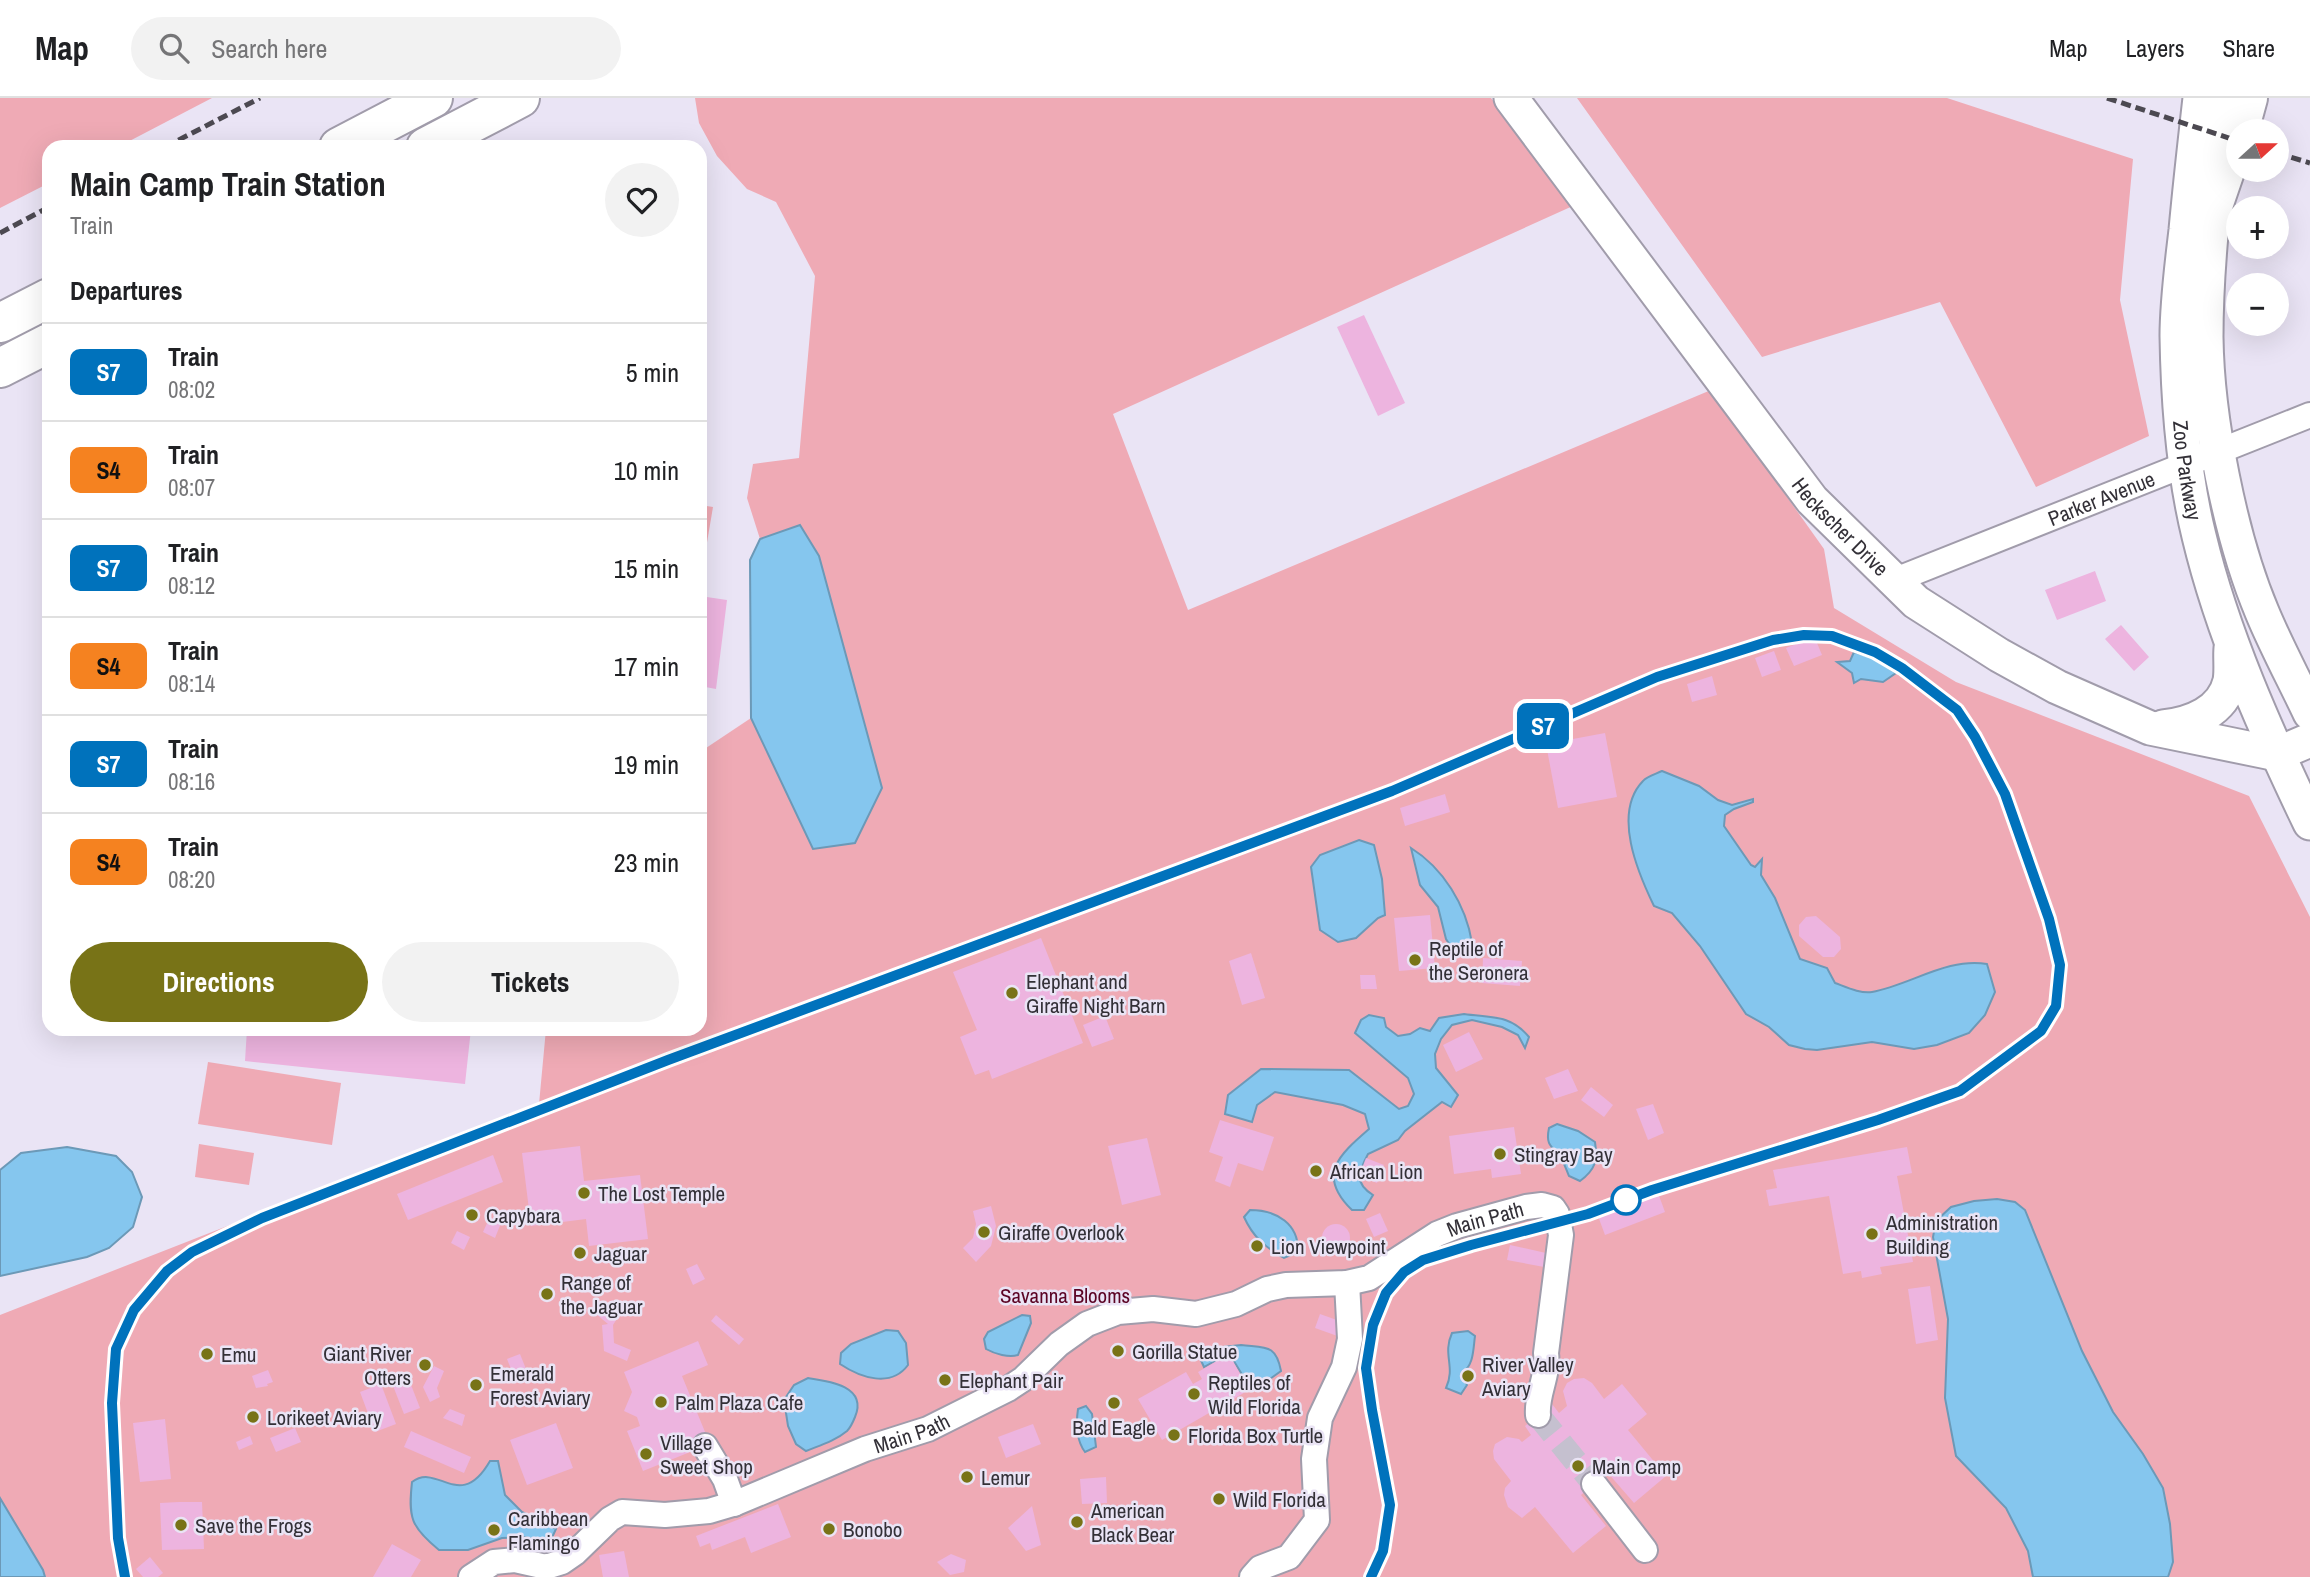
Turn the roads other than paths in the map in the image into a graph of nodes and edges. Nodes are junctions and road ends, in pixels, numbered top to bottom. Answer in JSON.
{"nodes":[{"id":1,"x":433,"y":98,"type":"edge"},
{"id":2,"x":520,"y":98,"type":"edge"},
{"id":3,"x":1511,"y":98,"type":"edge"},
{"id":4,"x":2200,"y":98,"type":"edge"},
{"id":5,"x":2226,"y":98,"type":"edge"},
{"id":6,"x":2248,"y":98,"type":"edge"},
{"id":7,"x":2242,"y":119,"type":"edge"},
{"id":8,"x":352,"y":140,"type":"edge"},
{"id":9,"x":439,"y":140,"type":"edge"},
{"id":10,"x":2226,"y":168,"type":"edge"},
{"id":11,"x":2213,"y":206,"type":"junction"},
{"id":12,"x":25,"y":310,"type":"edge"},
{"id":13,"x":42,"y":336,"type":"edge"},
{"id":14,"x":42,"y":346,"type":"edge"},
{"id":15,"x":3,"y":361,"type":"edge"},
{"id":16,"x":2310,"y":415,"type":"edge"},
{"id":17,"x":2218,"y":450,"type":"junction"},
{"id":18,"x":2185,"y":463,"type":"junction"},
{"id":19,"x":1893,"y":582,"type":"junction"},
{"id":20,"x":2231,"y":638,"type":"junction"},
{"id":21,"x":2310,"y":713,"type":"edge"},
{"id":22,"x":2150,"y":728,"type":"junction"},
{"id":23,"x":2310,"y":740,"type":"edge"},
{"id":24,"x":2277,"y":754,"type":"junction"},
{"id":25,"x":2310,"y":823,"type":"edge"},
{"id":26,"x":1347,"y":1283,"type":"junction"},
{"id":27,"x":1538,"y":1415,"type":"dead end"},
{"id":28,"x":705,"y":1446,"type":"dead end"},
{"id":29,"x":1594,"y":1484,"type":"tunnel mouth"},
{"id":30,"x":734,"y":1504,"type":"junction"},
{"id":31,"x":1645,"y":1550,"type":"dead end"},
{"id":32,"x":471,"y":1577,"type":"edge"},
{"id":33,"x":1252,"y":1577,"type":"edge"}],
"edges":[{"from":1,"to":8,"type":"main road"},
{"from":2,"to":9,"type":"main road"},
{"from":3,"to":19,"type":"main road","name":"Heckscher Drive"},
{"from":4,"to":18,"type":"main road","name":"Zoo Parkway"},
{"from":5,"to":11,"type":"main road","name":"Zoo Parkway"},
{"from":6,"to":7,"type":"main road"},
{"from":10,"to":11,"type":"main road"},
{"from":11,"to":17,"type":"main road","name":"Zoo Parkway"},
{"from":12,"to":13,"type":"main road"},
{"from":14,"to":15,"type":"main road"},
{"from":16,"to":17,"type":"street","name":"Parker Avenue"},
{"from":17,"to":18,"type":"street","name":"Parker Avenue"},
{"from":17,"to":21,"type":"main road","name":"Zoo Parkway"},
{"from":18,"to":19,"type":"street","name":"Parker Avenue"},
{"from":18,"to":20,"type":"main road","name":"Zoo Parkway"},
{"from":19,"to":22,"type":"main road","name":"Heckscher Drive"},
{"from":20,"to":22,"type":"main road"},
{"from":20,"to":24,"type":"main road","name":"Zoo Parkway"},
{"from":22,"to":24,"type":"main road","name":"Heckscher Drive"},
{"from":23,"to":24,"type":"main road"},
{"from":24,"to":25,"type":"main road","name":"Zoo Parkway"},
{"from":26,"to":27,"type":"street","name":"Main Path"},
{"from":26,"to":30,"type":"street","name":"Main Path"},
{"from":26,"to":33,"type":"street"},
{"from":28,"to":30,"type":"street"},
{"from":29,"to":31,"type":"street"},
{"from":30,"to":32,"type":"street","name":"Main Path"}]}
